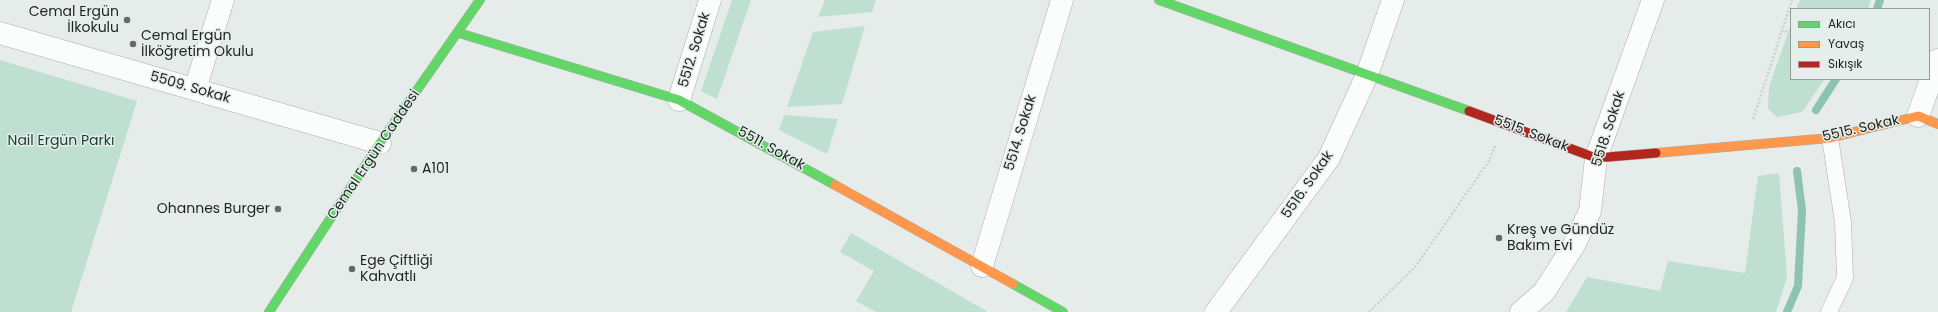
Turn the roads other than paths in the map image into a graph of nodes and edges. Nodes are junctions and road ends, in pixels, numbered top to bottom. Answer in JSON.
{"nodes":[{"id":1,"x":223,"y":0,"type":"edge"},
{"id":2,"x":480,"y":0,"type":"edge"},
{"id":3,"x":710,"y":0,"type":"edge"},
{"id":4,"x":1062,"y":0,"type":"edge"},
{"id":5,"x":1159,"y":0,"type":"edge"},
{"id":6,"x":1393,"y":0,"type":"edge"},
{"id":7,"x":1653,"y":0,"type":"edge"},
{"id":8,"x":0,"y":33,"type":"edge"},
{"id":9,"x":459,"y":33,"type":"junction"},
{"id":10,"x":1938,"y":60,"type":"edge"},
{"id":11,"x":1367,"y":75,"type":"junction"},
{"id":12,"x":195,"y":89,"type":"junction"},
{"id":13,"x":679,"y":100,"type":"junction"},
{"id":14,"x":1928,"y":120,"type":"edge"},
{"id":15,"x":1830,"y":138,"type":"junction"},
{"id":16,"x":380,"y":143,"type":"junction"},
{"id":17,"x":1596,"y":158,"type":"junction"},
{"id":18,"x":982,"y":266,"type":"junction"},
{"id":19,"x":269,"y":312,"type":"edge"},
{"id":20,"x":1063,"y":312,"type":"edge"},
{"id":21,"x":1216,"y":312,"type":"edge"},
{"id":22,"x":1521,"y":312,"type":"edge"},
{"id":23,"x":1829,"y":312,"type":"edge"}],
"edges":[{"from":1,"to":12,"type":"street"},
{"from":2,"to":9,"type":"street","name":"Cemal Ergün Caddesi"},
{"from":3,"to":13,"type":"street","name":"5512. Sokak"},
{"from":4,"to":18,"type":"street","name":"5514. Sokak"},
{"from":5,"to":11,"type":"street","name":"5515. Sokak"},
{"from":6,"to":11,"type":"street","name":"5516. Sokak"},
{"from":7,"to":17,"type":"street","name":"5518. Sokak"},
{"from":8,"to":12,"type":"street","name":"5509. Sokak"},
{"from":9,"to":13,"type":"street","name":"5511. Sokak"},
{"from":9,"to":16,"type":"street","name":"Cemal Ergün Caddesi"},
{"from":10,"to":14,"type":"street"},
{"from":11,"to":17,"type":"street","name":"5515. Sokak"},
{"from":11,"to":21,"type":"street","name":"5516. Sokak"},
{"from":12,"to":16,"type":"street","name":"5509. Sokak"},
{"from":13,"to":18,"type":"street","name":"5511. Sokak"},
{"from":14,"to":15,"type":"street","name":"5515. Sokak"},
{"from":15,"to":17,"type":"street","name":"5515. Sokak"},
{"from":15,"to":23,"type":"lane"},
{"from":16,"to":19,"type":"street","name":"Cemal Ergün Caddesi"},
{"from":17,"to":22,"type":"street","name":"5518. Sokak"},
{"from":18,"to":20,"type":"street","name":"5511. Sokak"}]}
